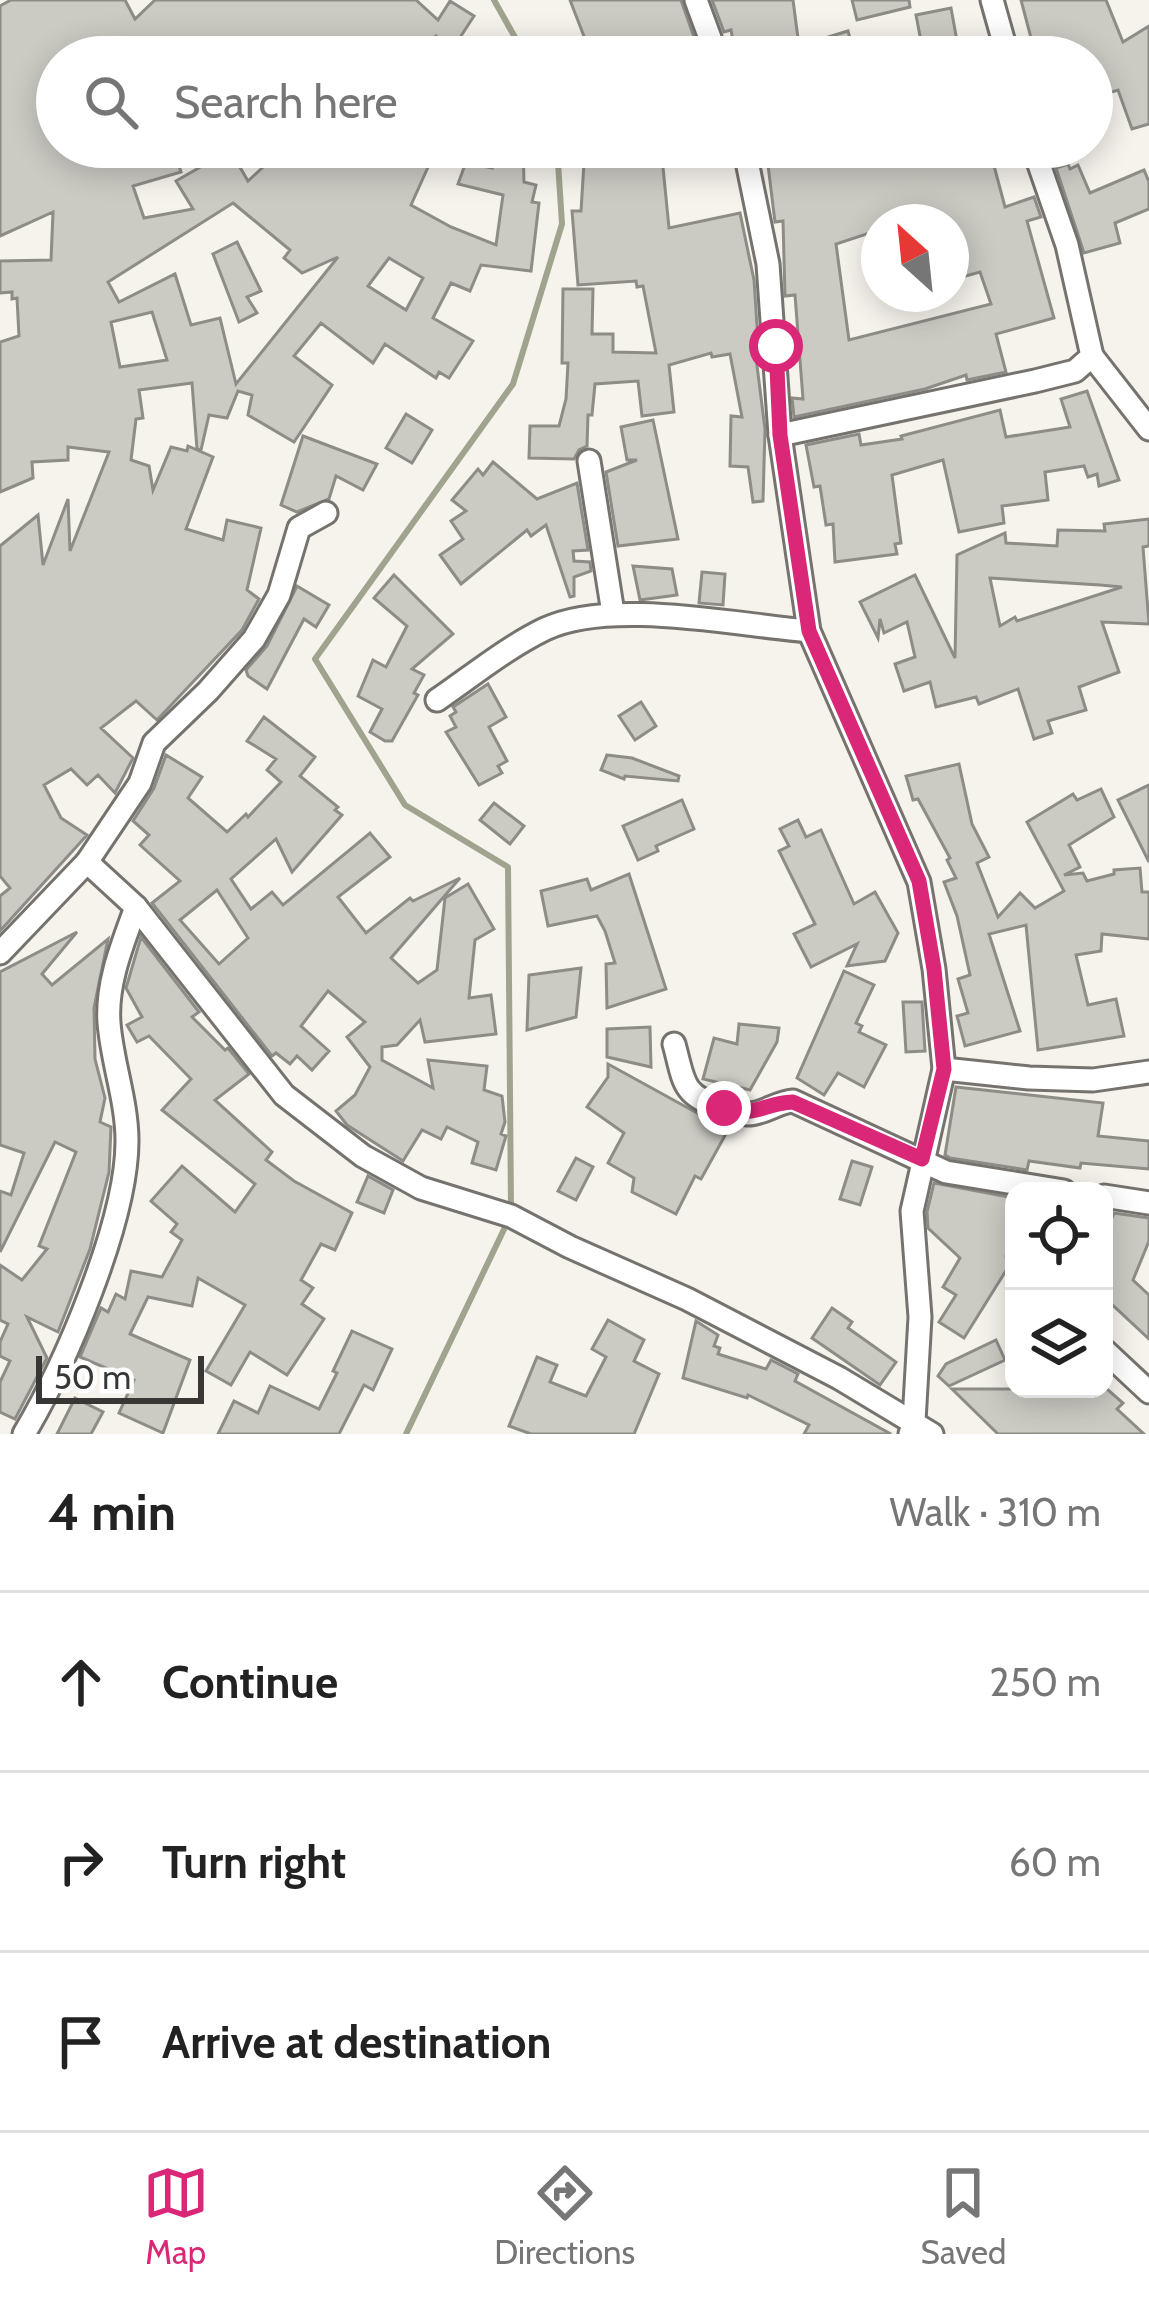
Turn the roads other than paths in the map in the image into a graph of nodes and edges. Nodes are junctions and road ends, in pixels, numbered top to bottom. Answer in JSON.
{"nodes":[{"id":1,"x":696,"y":0,"type":"edge"},
{"id":2,"x":992,"y":0,"type":"edge"},
{"id":3,"x":709,"y":36,"type":"edge"},
{"id":4,"x":1002,"y":36,"type":"edge"},
{"id":5,"x":748,"y":168,"type":"edge"},
{"id":6,"x":1040,"y":168,"type":"edge"},
{"id":7,"x":1092,"y":356,"type":"junction"},
{"id":8,"x":1149,"y":429,"type":"edge"},
{"id":9,"x":780,"y":435,"type":"junction"},
{"id":10,"x":589,"y":461,"type":"dead end"},
{"id":11,"x":326,"y":512,"type":"dead end"},
{"id":12,"x":614,"y":613,"type":"junction"},
{"id":13,"x":809,"y":631,"type":"junction"},
{"id":14,"x":437,"y":700,"type":"dead end"},
{"id":15,"x":87,"y":862,"type":"junction"},
{"id":16,"x":136,"y":907,"type":"junction"},
{"id":17,"x":0,"y":952,"type":"edge"},
{"id":18,"x":674,"y":1044,"type":"dead end"},
{"id":19,"x":944,"y":1069,"type":"junction"},
{"id":20,"x":1149,"y":1072,"type":"edge"},
{"id":21,"x":922,"y":1159,"type":"junction"},
{"id":22,"x":1005,"y":1182,"type":"edge"},
{"id":23,"x":1113,"y":1197,"type":"edge"},
{"id":24,"x":1149,"y":1203,"type":"edge"},
{"id":25,"x":1113,"y":1358,"type":"edge"},
{"id":26,"x":1149,"y":1392,"type":"edge"},
{"id":27,"x":919,"y":1430,"type":"edge"},
{"id":28,"x":24,"y":1434,"type":"edge"}],
"edges":[{"from":1,"to":3,"type":"street"},
{"from":2,"to":4,"type":"street"},
{"from":5,"to":9,"type":"street"},
{"from":6,"to":7,"type":"street"},
{"from":7,"to":8,"type":"street"},
{"from":7,"to":9,"type":"street"},
{"from":9,"to":13,"type":"street"},
{"from":10,"to":12,"type":"street"},
{"from":11,"to":15,"type":"street"},
{"from":12,"to":13,"type":"street"},
{"from":12,"to":14,"type":"street"},
{"from":13,"to":19,"type":"street"},
{"from":15,"to":16,"type":"street"},
{"from":15,"to":17,"type":"street"},
{"from":16,"to":27,"type":"street"},
{"from":16,"to":28,"type":"street"},
{"from":18,"to":21,"type":"street"},
{"from":19,"to":20,"type":"street"},
{"from":19,"to":21,"type":"street"},
{"from":21,"to":22,"type":"street"},
{"from":21,"to":27,"type":"street"},
{"from":23,"to":24,"type":"street"},
{"from":25,"to":26,"type":"street"}]}
